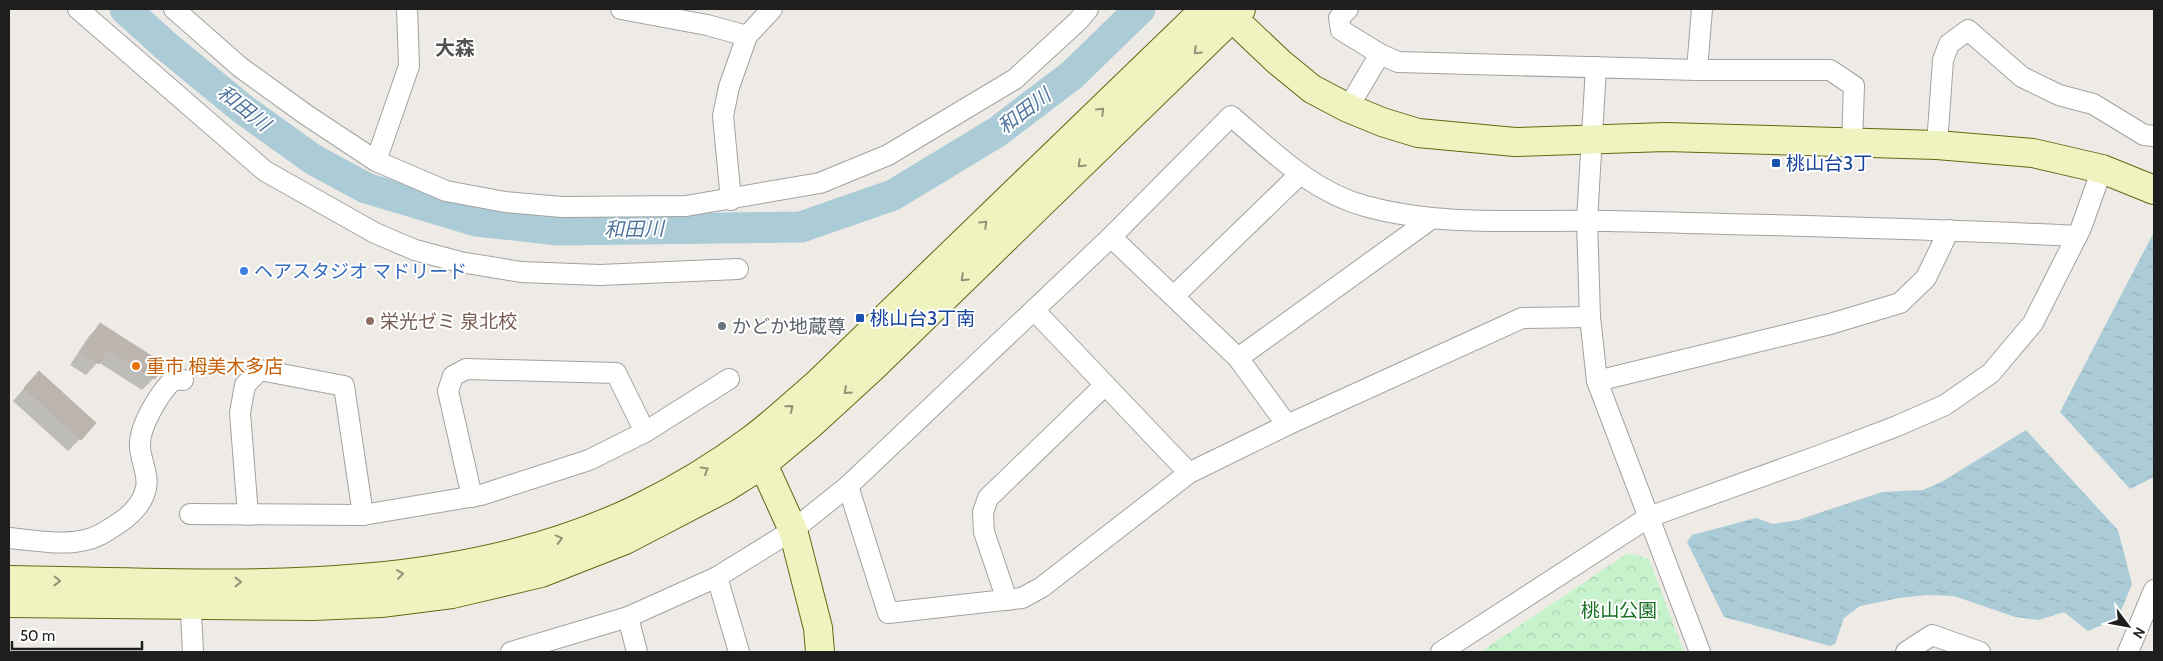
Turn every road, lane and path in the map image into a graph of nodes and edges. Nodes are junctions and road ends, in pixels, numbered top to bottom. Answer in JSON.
{"nodes":[{"id":1,"x":78,"y":9,"type":"edge"},
{"id":2,"x":174,"y":9,"type":"edge"},
{"id":3,"x":407,"y":9,"type":"edge"},
{"id":4,"x":621,"y":9,"type":"edge"},
{"id":5,"x":772,"y":9,"type":"edge"},
{"id":6,"x":1088,"y":9,"type":"edge"},
{"id":7,"x":1205,"y":9,"type":"edge"},
{"id":8,"x":1348,"y":9,"type":"edge"},
{"id":9,"x":1702,"y":9,"type":"edge"},
{"id":10,"x":1232,"y":12,"type":"edge"},
{"id":11,"x":705,"y":17,"type":"edge"},
{"id":12,"x":747,"y":36,"type":"junction"},
{"id":13,"x":1380,"y":54,"type":"junction"},
{"id":14,"x":1596,"y":67,"type":"junction"},
{"id":15,"x":1697,"y":70,"type":"junction"},
{"id":16,"x":1348,"y":108,"type":"junction"},
{"id":17,"x":2154,"y":136,"type":"edge"},
{"id":18,"x":1592,"y":139,"type":"junction"},
{"id":19,"x":1852,"y":144,"type":"junction"},
{"id":20,"x":1937,"y":145,"type":"junction"},
{"id":21,"x":376,"y":161,"type":"junction"},
{"id":22,"x":2102,"y":169,"type":"junction"},
{"id":23,"x":1300,"y":174,"type":"junction"},
{"id":24,"x":2154,"y":190,"type":"edge"},
{"id":25,"x":731,"y":200,"type":"junction"},
{"id":26,"x":1431,"y":219,"type":"junction"},
{"id":27,"x":1587,"y":221,"type":"junction"},
{"id":28,"x":1949,"y":230,"type":"junction"},
{"id":29,"x":2077,"y":236,"type":"junction"},
{"id":30,"x":1111,"y":237,"type":"junction"},
{"id":31,"x":738,"y":269,"type":"dead end"},
{"id":32,"x":1174,"y":296,"type":"junction"},
{"id":33,"x":1034,"y":310,"type":"junction"},
{"id":34,"x":1590,"y":316,"type":"junction"},
{"id":35,"x":1238,"y":358,"type":"junction"},
{"id":36,"x":729,"y":379,"type":"dead end"},
{"id":37,"x":183,"y":380,"type":"dead end"},
{"id":38,"x":1597,"y":381,"type":"junction"},
{"id":39,"x":1105,"y":385,"type":"junction"},
{"id":40,"x":1287,"y":425,"type":"junction"},
{"id":41,"x":645,"y":432,"type":"junction"},
{"id":42,"x":752,"y":439,"type":"junction"},
{"id":43,"x":763,"y":464,"type":"junction"},
{"id":44,"x":1189,"y":473,"type":"junction"},
{"id":45,"x":848,"y":486,"type":"junction"},
{"id":46,"x":472,"y":496,"type":"junction"},
{"id":47,"x":190,"y":514,"type":"dead end"},
{"id":48,"x":248,"y":514,"type":"junction"},
{"id":49,"x":363,"y":515,"type":"junction"},
{"id":50,"x":1648,"y":517,"type":"junction"},
{"id":51,"x":793,"y":530,"type":"junction"},
{"id":52,"x":9,"y":538,"type":"edge"},
{"id":53,"x":718,"y":578,"type":"junction"},
{"id":54,"x":9,"y":580,"type":"edge"},
{"id":55,"x":190,"y":593,"type":"junction"},
{"id":56,"x":1006,"y":600,"type":"junction"},
{"id":57,"x":9,"y":602,"type":"edge"},
{"id":58,"x":2152,"y":603,"type":"edge"},
{"id":59,"x":628,"y":617,"type":"junction"},
{"id":60,"x":193,"y":652,"type":"edge"},
{"id":61,"x":511,"y":652,"type":"edge"},
{"id":62,"x":637,"y":652,"type":"edge"},
{"id":63,"x":739,"y":652,"type":"edge"},
{"id":64,"x":820,"y":652,"type":"edge"},
{"id":65,"x":1441,"y":652,"type":"edge"},
{"id":66,"x":1700,"y":652,"type":"edge"},
{"id":67,"x":1906,"y":652,"type":"edge"},
{"id":68,"x":1980,"y":652,"type":"edge"},
{"id":69,"x":2128,"y":652,"type":"edge"}],
"edges":[{"from":1,"to":31,"type":"street"},
{"from":2,"to":21,"type":"street"},
{"from":3,"to":21,"type":"street"},
{"from":4,"to":11,"type":"street"},
{"from":5,"to":12,"type":"street"},
{"from":6,"to":25,"type":"street"},
{"from":42,"to":7,"type":"street","one_way":true},
{"from":8,"to":13,"type":"street"},
{"from":9,"to":15,"type":"street"},
{"from":10,"to":16,"type":"street"},
{"from":10,"to":43,"type":"street","one_way":true},
{"from":11,"to":12,"type":"street"},
{"from":12,"to":25,"type":"street"},
{"from":13,"to":14,"type":"street"},
{"from":13,"to":16,"type":"street"},
{"from":14,"to":15,"type":"street"},
{"from":14,"to":18,"type":"street"},
{"from":15,"to":19,"type":"street"},
{"from":16,"to":18,"type":"street"},
{"from":17,"to":20,"type":"street"},
{"from":18,"to":19,"type":"street"},
{"from":18,"to":27,"type":"street"},
{"from":19,"to":20,"type":"street"},
{"from":20,"to":22,"type":"street"},
{"from":21,"to":25,"type":"street"},
{"from":22,"to":24,"type":"street"},
{"from":22,"to":29,"type":"street"},
{"from":23,"to":26,"type":"street"},
{"from":23,"to":30,"type":"street"},
{"from":23,"to":32,"type":"street"},
{"from":26,"to":27,"type":"street"},
{"from":26,"to":35,"type":"street"},
{"from":27,"to":28,"type":"street"},
{"from":27,"to":34,"type":"street"},
{"from":28,"to":29,"type":"street"},
{"from":28,"to":38,"type":"street"},
{"from":29,"to":50,"type":"street"},
{"from":30,"to":32,"type":"street"},
{"from":30,"to":33,"type":"street"},
{"from":32,"to":35,"type":"street"},
{"from":33,"to":39,"type":"street"},
{"from":33,"to":45,"type":"street"},
{"from":34,"to":38,"type":"street"},
{"from":34,"to":40,"type":"street"},
{"from":35,"to":40,"type":"street"},
{"from":36,"to":41,"type":"street"},
{"from":37,"to":52,"type":"street"},
{"from":38,"to":50,"type":"street"},
{"from":39,"to":44,"type":"street"},
{"from":39,"to":56,"type":"street"},
{"from":40,"to":44,"type":"street"},
{"from":41,"to":46,"type":"street"},
{"from":41,"to":46,"type":"street"},
{"from":42,"to":43,"type":"street"},
{"from":55,"to":42,"type":"street","one_way":true},
{"from":43,"to":51,"type":"street"},
{"from":43,"to":55,"type":"street"},
{"from":44,"to":56,"type":"street"},
{"from":45,"to":51,"type":"street"},
{"from":45,"to":56,"type":"street"},
{"from":46,"to":49,"type":"street"},
{"from":47,"to":48,"type":"street"},
{"from":48,"to":49,"type":"street"},
{"from":48,"to":49,"type":"street"},
{"from":50,"to":65,"type":"street"},
{"from":50,"to":66,"type":"street"},
{"from":51,"to":53,"type":"street"},
{"from":51,"to":64,"type":"street"},
{"from":53,"to":59,"type":"street"},
{"from":53,"to":63,"type":"street"},
{"from":54,"to":55,"type":"street","one_way":true},
{"from":55,"to":57,"type":"street"},
{"from":55,"to":60,"type":"street"},
{"from":58,"to":69,"type":"street"},
{"from":59,"to":61,"type":"street"},
{"from":59,"to":62,"type":"street"},
{"from":67,"to":68,"type":"street"}]}
